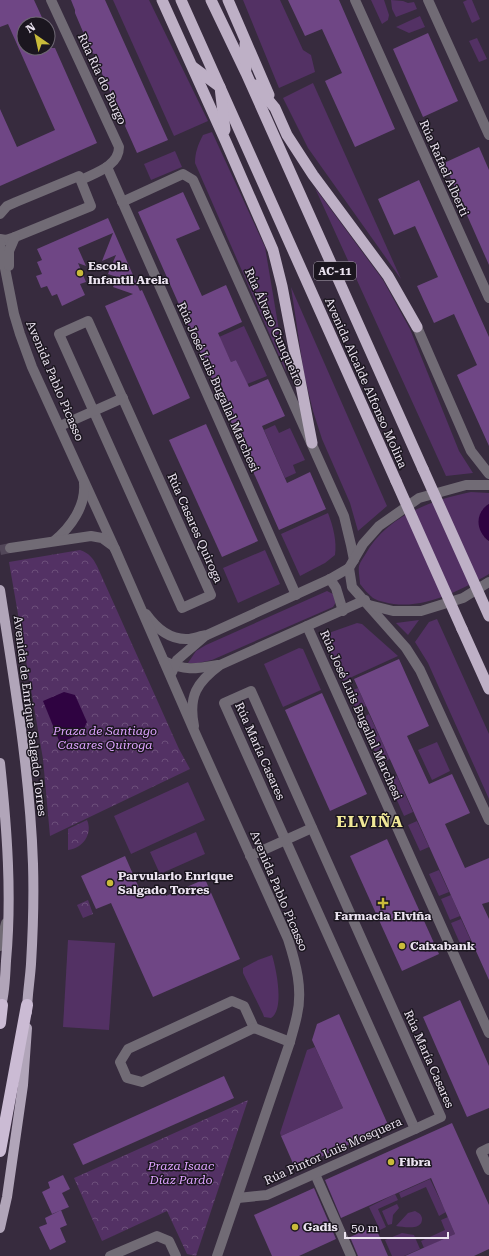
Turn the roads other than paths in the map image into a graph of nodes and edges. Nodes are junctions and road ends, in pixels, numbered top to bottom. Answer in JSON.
{"nodes":[{"id":1,"x":51,"y":0,"type":"edge"},
{"id":2,"x":162,"y":0,"type":"edge"},
{"id":3,"x":181,"y":0,"type":"edge"},
{"id":4,"x":211,"y":0,"type":"edge"},
{"id":5,"x":228,"y":0,"type":"edge"},
{"id":6,"x":355,"y":0,"type":"edge"},
{"id":7,"x":428,"y":0,"type":"edge"},
{"id":8,"x":245,"y":44,"type":"junction"},
{"id":9,"x":193,"y":67,"type":"junction"},
{"id":10,"x":246,"y":73,"type":"junction"},
{"id":11,"x":220,"y":87,"type":"junction"},
{"id":12,"x":275,"y":108,"type":"junction"},
{"id":13,"x":489,"y":135,"type":"edge"},
{"id":14,"x":226,"y":142,"type":"junction"},
{"id":15,"x":107,"y":168,"type":"junction"},
{"id":16,"x":81,"y":180,"type":"junction"},
{"id":17,"x":122,"y":202,"type":"junction"},
{"id":18,"x":0,"y":214,"type":"edge"},
{"id":19,"x":15,"y":237,"type":"junction"},
{"id":20,"x":0,"y":239,"type":"edge"},
{"id":21,"x":0,"y":243,"type":"edge"},
{"id":22,"x":10,"y":292,"type":"junction"},
{"id":23,"x":489,"y":298,"type":"edge"},
{"id":24,"x":417,"y":327,"type":"joint"},
{"id":25,"x":122,"y":398,"type":"junction"},
{"id":26,"x":93,"y":411,"type":"junction"},
{"id":27,"x":60,"y":426,"type":"junction"},
{"id":28,"x":312,"y":443,"type":"junction"},
{"id":29,"x":489,"y":474,"type":"edge"},
{"id":30,"x":84,"y":481,"type":"junction"},
{"id":31,"x":489,"y":485,"type":"edge"},
{"id":32,"x":104,"y":524,"type":"junction"},
{"id":33,"x":102,"y":538,"type":"junction"},
{"id":34,"x":54,"y":541,"type":"junction"},
{"id":35,"x":10,"y":548,"type":"tunnel mouth"},
{"id":36,"x":115,"y":549,"type":"junction"},
{"id":37,"x":351,"y":564,"type":"junction"},
{"id":38,"x":330,"y":579,"type":"junction"},
{"id":39,"x":489,"y":582,"type":"edge"},
{"id":40,"x":0,"y":590,"type":"edge"},
{"id":41,"x":296,"y":595,"type":"junction"},
{"id":42,"x":367,"y":603,"type":"junction"},
{"id":43,"x":140,"y":606,"type":"junction"},
{"id":44,"x":343,"y":611,"type":"junction"},
{"id":45,"x":489,"y":616,"type":"edge"},
{"id":46,"x":307,"y":626,"type":"junction"},
{"id":47,"x":207,"y":635,"type":"junction"},
{"id":48,"x":164,"y":661,"type":"junction"},
{"id":49,"x":220,"y":665,"type":"junction"},
{"id":50,"x":174,"y":666,"type":"junction"},
{"id":51,"x":170,"y":677,"type":"junction"},
{"id":52,"x":489,"y":689,"type":"edge"},
{"id":53,"x":196,"y":735,"type":"junction"},
{"id":54,"x":0,"y":763,"type":"edge"},
{"id":55,"x":489,"y":820,"type":"edge"},
{"id":56,"x":312,"y":828,"type":"junction"},
{"id":57,"x":285,"y":840,"type":"junction"},
{"id":58,"x":250,"y":856,"type":"junction"},
{"id":59,"x":9,"y":915,"type":"junction"},
{"id":60,"x":0,"y":946,"type":"edge"},
{"id":61,"x":27,"y":1005,"type":"junction"},
{"id":62,"x":1,"y":1007,"type":"edge"},
{"id":63,"x":0,"y":1023,"type":"edge"},
{"id":64,"x":254,"y":1028,"type":"junction"},
{"id":65,"x":489,"y":1033,"type":"edge"},
{"id":66,"x":290,"y":1042,"type":"junction"},
{"id":67,"x":415,"y":1129,"type":"junction"},
{"id":68,"x":489,"y":1148,"type":"edge"},
{"id":69,"x":0,"y":1150,"type":"edge"},
{"id":70,"x":489,"y":1170,"type":"edge"},
{"id":71,"x":315,"y":1174,"type":"junction"},
{"id":72,"x":238,"y":1198,"type":"junction"},
{"id":73,"x":0,"y":1228,"type":"edge"},
{"id":74,"x":110,"y":1256,"type":"edge"},
{"id":75,"x":176,"y":1256,"type":"edge"},
{"id":76,"x":218,"y":1256,"type":"edge"},
{"id":77,"x":351,"y":1256,"type":"edge"}],
"edges":[{"from":1,"to":15,"type":"street","name":"Rúa Ría do Burgo"},
{"from":2,"to":9,"type":"highway"},
{"from":3,"to":11,"type":"highway","name":"Avenida Alcalde Alfonso Molina","number":"AC-11"},
{"from":4,"to":10,"type":"highway","name":"Avenida Alcalde Alfonso Molina","number":"AC-11"},
{"from":5,"to":8,"type":"highway"},
{"from":6,"to":23,"type":"street","name":"Rúa Rafael Alberti"},
{"from":7,"to":13,"type":"street"},
{"from":8,"to":10,"type":"highway"},
{"from":8,"to":12,"type":"highway"},
{"from":9,"to":11,"type":"highway"},
{"from":9,"to":14,"type":"highway"},
{"from":10,"to":12,"type":"highway"},
{"from":10,"to":45,"type":"highway","name":"Avenida Alcalde Alfonso Molina","number":"AC-11","bridge":true},
{"from":11,"to":14,"type":"highway"},
{"from":11,"to":52,"type":"highway","name":"Avenida Alcalde Alfonso Molina","number":"AC-11","bridge":true},
{"from":12,"to":24,"type":"highway"},
{"from":14,"to":28,"type":"highway"},
{"from":15,"to":16,"type":"street"},
{"from":15,"to":17,"type":"street","name":"Rúa José Luis Bugallal Marchesi"},
{"from":16,"to":18,"type":"street"},
{"from":16,"to":19,"type":"street"},
{"from":17,"to":28,"type":"street","name":"Rúa Álvaro Cunqueiro"},
{"from":17,"to":41,"type":"street","name":"Rúa José Luis Bugallal Marchesi"},
{"from":19,"to":20,"type":"street"},
{"from":19,"to":22,"type":"street"},
{"from":21,"to":22,"type":"street","name":"Avenida Pablo Picasso"},
{"from":22,"to":27,"type":"street","name":"Avenida Pablo Picasso"},
{"from":24,"to":29,"type":"street"},
{"from":25,"to":26,"type":"street"},
{"from":25,"to":26,"type":"street","name":"Rúa Casares Quiroga"},
{"from":25,"to":26,"type":"street","name":"Rúa Casares Quiroga"},
{"from":26,"to":27,"type":"street"},
{"from":27,"to":30,"type":"street","name":"Avenida Pablo Picasso"},
{"from":28,"to":37,"type":"street","name":"Rúa Álvaro Cunqueiro"},
{"from":30,"to":32,"type":"street","name":"Avenida Pablo Picasso"},
{"from":30,"to":34,"type":"street"},
{"from":31,"to":37,"type":"street"},
{"from":32,"to":33,"type":"street"},
{"from":32,"to":36,"type":"street","name":"Avenida Pablo Picasso"},
{"from":33,"to":34,"type":"street"},
{"from":33,"to":36,"type":"street","name":"Avenida Pablo Picasso"},
{"from":34,"to":35,"type":"street"},
{"from":36,"to":43,"type":"street","name":"Avenida Pablo Picasso"},
{"from":37,"to":38,"type":"street"},
{"from":37,"to":42,"type":"street","name":"Rúa Álvaro Cunqueiro"},
{"from":38,"to":41,"type":"street"},
{"from":38,"to":44,"type":"street"},
{"from":39,"to":42,"type":"street"},
{"from":40,"to":61,"type":"main road","name":"Avenida de Enrique Salgado Torres"},
{"from":41,"to":47,"type":"street"},
{"from":42,"to":44,"type":"street"},
{"from":42,"to":55,"type":"street"},
{"from":43,"to":47,"type":"street"},
{"from":43,"to":48,"type":"street","name":"Avenida Pablo Picasso"},
{"from":44,"to":46,"type":"street"},
{"from":46,"to":49,"type":"street"},
{"from":46,"to":65,"type":"street","name":"Rúa José Luis Bugallal Marchesi"},
{"from":47,"to":50,"type":"street"},
{"from":48,"to":50,"type":"street"},
{"from":48,"to":51,"type":"street","name":"Avenida Pablo Picasso"},
{"from":49,"to":50,"type":"street"},
{"from":49,"to":53,"type":"street"},
{"from":50,"to":51,"type":"street"},
{"from":51,"to":53,"type":"street","name":"Avenida Pablo Picasso"},
{"from":53,"to":58,"type":"street","name":"Avenida Pablo Picasso"},
{"from":54,"to":59,"type":"main road"},
{"from":56,"to":57,"type":"street"},
{"from":56,"to":57,"type":"street","name":"Rúa María Casares"},
{"from":56,"to":67,"type":"street","name":"Rúa María Casares"},
{"from":57,"to":58,"type":"street"},
{"from":57,"to":67,"type":"street","name":"Rúa María Casares"},
{"from":58,"to":66,"type":"street","name":"Avenida Pablo Picasso"},
{"from":59,"to":60,"type":"street"},
{"from":59,"to":62,"type":"main road"},
{"from":61,"to":69,"type":"highway"},
{"from":61,"to":73,"type":"main road","name":"Avenida de Enrique Salgado Torres"},
{"from":62,"to":63,"type":"highway"},
{"from":64,"to":64,"type":"street"},
{"from":64,"to":66,"type":"street"},
{"from":66,"to":72,"type":"street","name":"Avenida Pablo Picasso"},
{"from":67,"to":71,"type":"street","name":"Rúa Pintor Luis Mosquera"},
{"from":68,"to":70,"type":"street"},
{"from":71,"to":72,"type":"street","name":"Rúa Pintor Luis Mosquera"},
{"from":71,"to":77,"type":"street"},
{"from":72,"to":76,"type":"street","name":"Avenida Pablo Picasso"},
{"from":74,"to":75,"type":"street"}]}
